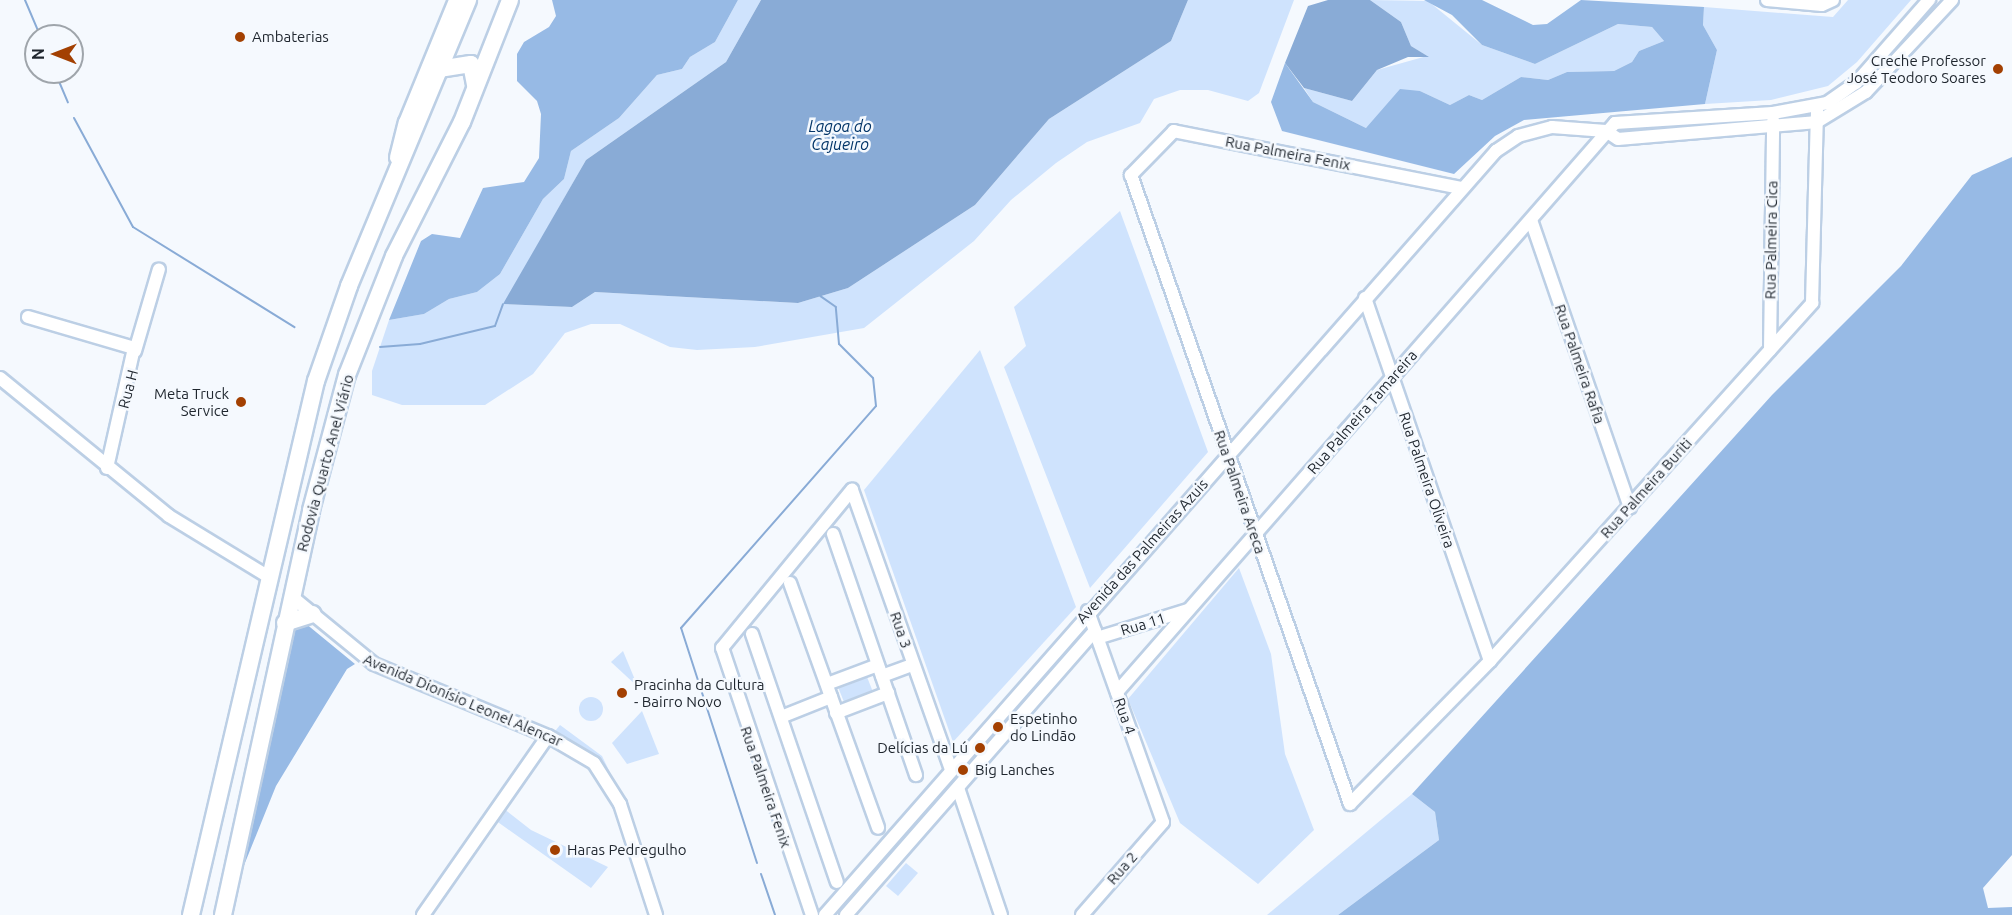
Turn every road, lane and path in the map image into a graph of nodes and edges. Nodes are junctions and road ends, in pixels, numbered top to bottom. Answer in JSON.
{"nodes":[{"id":1,"x":456,"y":0,"type":"edge"},
{"id":2,"x":468,"y":0,"type":"edge"},
{"id":3,"x":510,"y":0,"type":"edge"},
{"id":4,"x":1767,"y":0,"type":"edge"},
{"id":5,"x":1833,"y":0,"type":"edge"},
{"id":6,"x":1929,"y":0,"type":"edge"},
{"id":7,"x":1952,"y":0,"type":"edge"},
{"id":8,"x":439,"y":69,"type":"junction"},
{"id":9,"x":475,"y":89,"type":"junction"},
{"id":10,"x":1817,"y":106,"type":"junction"},
{"id":11,"x":1773,"y":113,"type":"junction"},
{"id":12,"x":1817,"y":122,"type":"junction"},
{"id":13,"x":1773,"y":129,"type":"junction"},
{"id":14,"x":1606,"y":131,"type":"junction"},
{"id":15,"x":1131,"y":175,"type":"joint"},
{"id":16,"x":393,"y":179,"type":"junction"},
{"id":17,"x":1461,"y":188,"type":"junction"},
{"id":18,"x":1531,"y":220,"type":"junction"},
{"id":19,"x":159,"y":269,"type":"dead end"},
{"id":20,"x":1365,"y":298,"type":"junction"},
{"id":21,"x":28,"y":318,"type":"dead end"},
{"id":22,"x":1770,"y":350,"type":"junction"},
{"id":23,"x":135,"y":351,"type":"junction"},
{"id":24,"x":0,"y":378,"type":"edge"},
{"id":25,"x":1392,"y":378,"type":"junction"},
{"id":26,"x":1227,"y":455,"type":"junction"},
{"id":27,"x":107,"y":468,"type":"junction"},
{"id":28,"x":852,"y":490,"type":"joint"},
{"id":29,"x":286,"y":499,"type":"junction"},
{"id":30,"x":1630,"y":507,"type":"junction"},
{"id":31,"x":311,"y":510,"type":"junction"},
{"id":32,"x":833,"y":534,"type":"dead end"},
{"id":33,"x":1254,"y":536,"type":"junction"},
{"id":34,"x":269,"y":577,"type":"junction"},
{"id":35,"x":790,"y":583,"type":"dead end"},
{"id":36,"x":291,"y":596,"type":"junction"},
{"id":37,"x":1190,"y":610,"type":"junction"},
{"id":38,"x":1088,"y":611,"type":"junction"},
{"id":39,"x":313,"y":614,"type":"junction"},
{"id":40,"x":285,"y":623,"type":"junction"},
{"id":41,"x":752,"y":634,"type":"dead end"},
{"id":42,"x":1096,"y":634,"type":"junction"},
{"id":43,"x":248,"y":656,"type":"junction"},
{"id":44,"x":1490,"y":661,"type":"junction"},
{"id":45,"x":276,"y":663,"type":"junction"},
{"id":46,"x":913,"y":665,"type":"junction"},
{"id":47,"x":880,"y":671,"type":"junction"},
{"id":48,"x":829,"y":691,"type":"junction"},
{"id":49,"x":1117,"y":692,"type":"junction"},
{"id":50,"x":888,"y":693,"type":"junction"},
{"id":51,"x":836,"y":713,"type":"junction"},
{"id":52,"x":781,"y":717,"type":"junction"},
{"id":53,"x":548,"y":736,"type":"junction"},
{"id":54,"x":951,"y":770,"type":"junction"},
{"id":55,"x":916,"y":775,"type":"dead end"},
{"id":56,"x":958,"y":788,"type":"junction"},
{"id":57,"x":1353,"y":804,"type":"joint"},
{"id":58,"x":1163,"y":822,"type":"joint"},
{"id":59,"x":878,"y":828,"type":"dead end"},
{"id":60,"x":837,"y":882,"type":"dead end"},
{"id":61,"x":191,"y":915,"type":"edge"},
{"id":62,"x":223,"y":915,"type":"edge"},
{"id":63,"x":423,"y":915,"type":"edge"},
{"id":64,"x":656,"y":915,"type":"edge"},
{"id":65,"x":812,"y":915,"type":"edge"},
{"id":66,"x":825,"y":915,"type":"edge"},
{"id":67,"x":846,"y":915,"type":"edge"},
{"id":68,"x":1001,"y":915,"type":"edge"},
{"id":69,"x":1082,"y":915,"type":"edge"}],
"edges":[{"from":1,"to":16,"type":"main road"},
{"from":2,"to":8,"type":"highway","name":"Rodovia Quarto Anel Viário"},
{"from":3,"to":9,"type":"highway","name":"Rodovia Quarto Anel Viário"},
{"from":4,"to":5,"type":"street"},
{"from":6,"to":10,"type":"street"},
{"from":7,"to":12,"type":"street"},
{"from":8,"to":9,"type":"highway"},
{"from":8,"to":16,"type":"highway","name":"Rodovia Quarto Anel Viário"},
{"from":9,"to":31,"type":"highway","name":"Rodovia Quarto Anel Viário"},
{"from":10,"to":11,"type":"street"},
{"from":10,"to":12,"type":"street","name":"Rua Palmeira Buriti"},
{"from":11,"to":13,"type":"street","name":"Rua Palmeira Cica"},
{"from":11,"to":14,"type":"street"},
{"from":12,"to":13,"type":"street","name":"Avenida das Palmeiras Azuis"},
{"from":12,"to":22,"type":"street","name":"Rua Palmeira Buriti"},
{"from":13,"to":14,"type":"street","name":"Avenida das Palmeiras Azuis"},
{"from":13,"to":22,"type":"street","name":"Rua Palmeira Cica"},
{"from":14,"to":17,"type":"street","name":"Avenida das Palmeiras Azuis"},
{"from":14,"to":18,"type":"street","name":"Rua Palmeira Tamareira"},
{"from":15,"to":17,"type":"street","name":"Rua Palmeira Fenix"},
{"from":15,"to":26,"type":"street","name":"Rua Palmeira Areca"},
{"from":16,"to":29,"type":"highway","name":"Rodovia Quarto Anel Viário"},
{"from":17,"to":20,"type":"street","name":"Avenida das Palmeiras Azuis"},
{"from":18,"to":25,"type":"street","name":"Rua Palmeira Tamareira"},
{"from":18,"to":30,"type":"street","name":"Rua Palmeira Rafia"},
{"from":19,"to":23,"type":"street"},
{"from":20,"to":25,"type":"street","name":"Rua Palmeira Oliveira"},
{"from":20,"to":26,"type":"street","name":"Avenida das Palmeiras Azuis"},
{"from":21,"to":23,"type":"street","name":"Rua H"},
{"from":22,"to":30,"type":"street","name":"Rua Palmeira Buriti"},
{"from":23,"to":27,"type":"street","name":"Rua H"},
{"from":24,"to":27,"type":"street"},
{"from":25,"to":33,"type":"street","name":"Rua Palmeira Tamareira"},
{"from":25,"to":44,"type":"street","name":"Rua Palmeira Oliveira"},
{"from":26,"to":33,"type":"street","name":"Rua Palmeira Areca"},
{"from":26,"to":38,"type":"street","name":"Avenida das Palmeiras Azuis"},
{"from":27,"to":34,"type":"street"},
{"from":28,"to":46,"type":"street","name":"Rua 3"},
{"from":28,"to":65,"type":"street","name":"Rua Palmeira Fenix"},
{"from":29,"to":31,"type":"highway"},
{"from":29,"to":34,"type":"highway","name":"Rodovia Quarto Anel Viário"},
{"from":30,"to":44,"type":"street","name":"Rua Palmeira Buriti"},
{"from":31,"to":36,"type":"highway","name":"Rodovia Quarto Anel Viário"},
{"from":32,"to":47,"type":"street"},
{"from":33,"to":37,"type":"street","name":"Rua Palmeira Tamareira"},
{"from":33,"to":57,"type":"street","name":"Rua Palmeira Areca"},
{"from":34,"to":43,"type":"highway","name":"Rodovia Quarto Anel Viário"},
{"from":35,"to":48,"type":"street"},
{"from":36,"to":39,"type":"street","name":"Avenida Dionísio Leonel Alencar"},
{"from":36,"to":40,"type":"highway","name":"Rodovia Quarto Anel Viário"},
{"from":37,"to":42,"type":"street","name":"Rua 11"},
{"from":37,"to":49,"type":"street","name":"Rua Palmeira Tamareira"},
{"from":38,"to":42,"type":"street","name":"Rua 4"},
{"from":38,"to":54,"type":"street","name":"Avenida das Palmeiras Azuis"},
{"from":39,"to":40,"type":"highway"},
{"from":39,"to":53,"type":"street","name":"Avenida Dionísio Leonel Alencar"},
{"from":40,"to":45,"type":"highway","name":"Rodovia Quarto Anel Viário"},
{"from":41,"to":52,"type":"street"},
{"from":42,"to":49,"type":"street","name":"Rua 4"},
{"from":42,"to":56,"type":"street","name":"Avenida das Palmeiras Azuis"},
{"from":43,"to":45,"type":"highway"},
{"from":43,"to":61,"type":"highway","name":"Rodovia Quarto Anel Viário"},
{"from":44,"to":57,"type":"street","name":"Rua Palmeira Buriti"},
{"from":45,"to":62,"type":"highway","name":"Rodovia Quarto Anel Viário"},
{"from":46,"to":47,"type":"street"},
{"from":46,"to":54,"type":"street","name":"Rua 3"},
{"from":47,"to":48,"type":"street"},
{"from":47,"to":50,"type":"street"},
{"from":48,"to":51,"type":"street"},
{"from":48,"to":52,"type":"street"},
{"from":49,"to":58,"type":"street","name":"Rua 4"},
{"from":50,"to":51,"type":"street"},
{"from":50,"to":55,"type":"street"},
{"from":51,"to":59,"type":"street"},
{"from":52,"to":60,"type":"street"},
{"from":53,"to":63,"type":"street"},
{"from":53,"to":64,"type":"street","name":"Avenida Dionísio Leonel Alencar"},
{"from":54,"to":66,"type":"street","name":"Avenida das Palmeiras Azuis"},
{"from":56,"to":67,"type":"street","name":"Avenida das Palmeiras Azuis"},
{"from":56,"to":68,"type":"street"},
{"from":58,"to":69,"type":"street","name":"Rua 2"}]}
